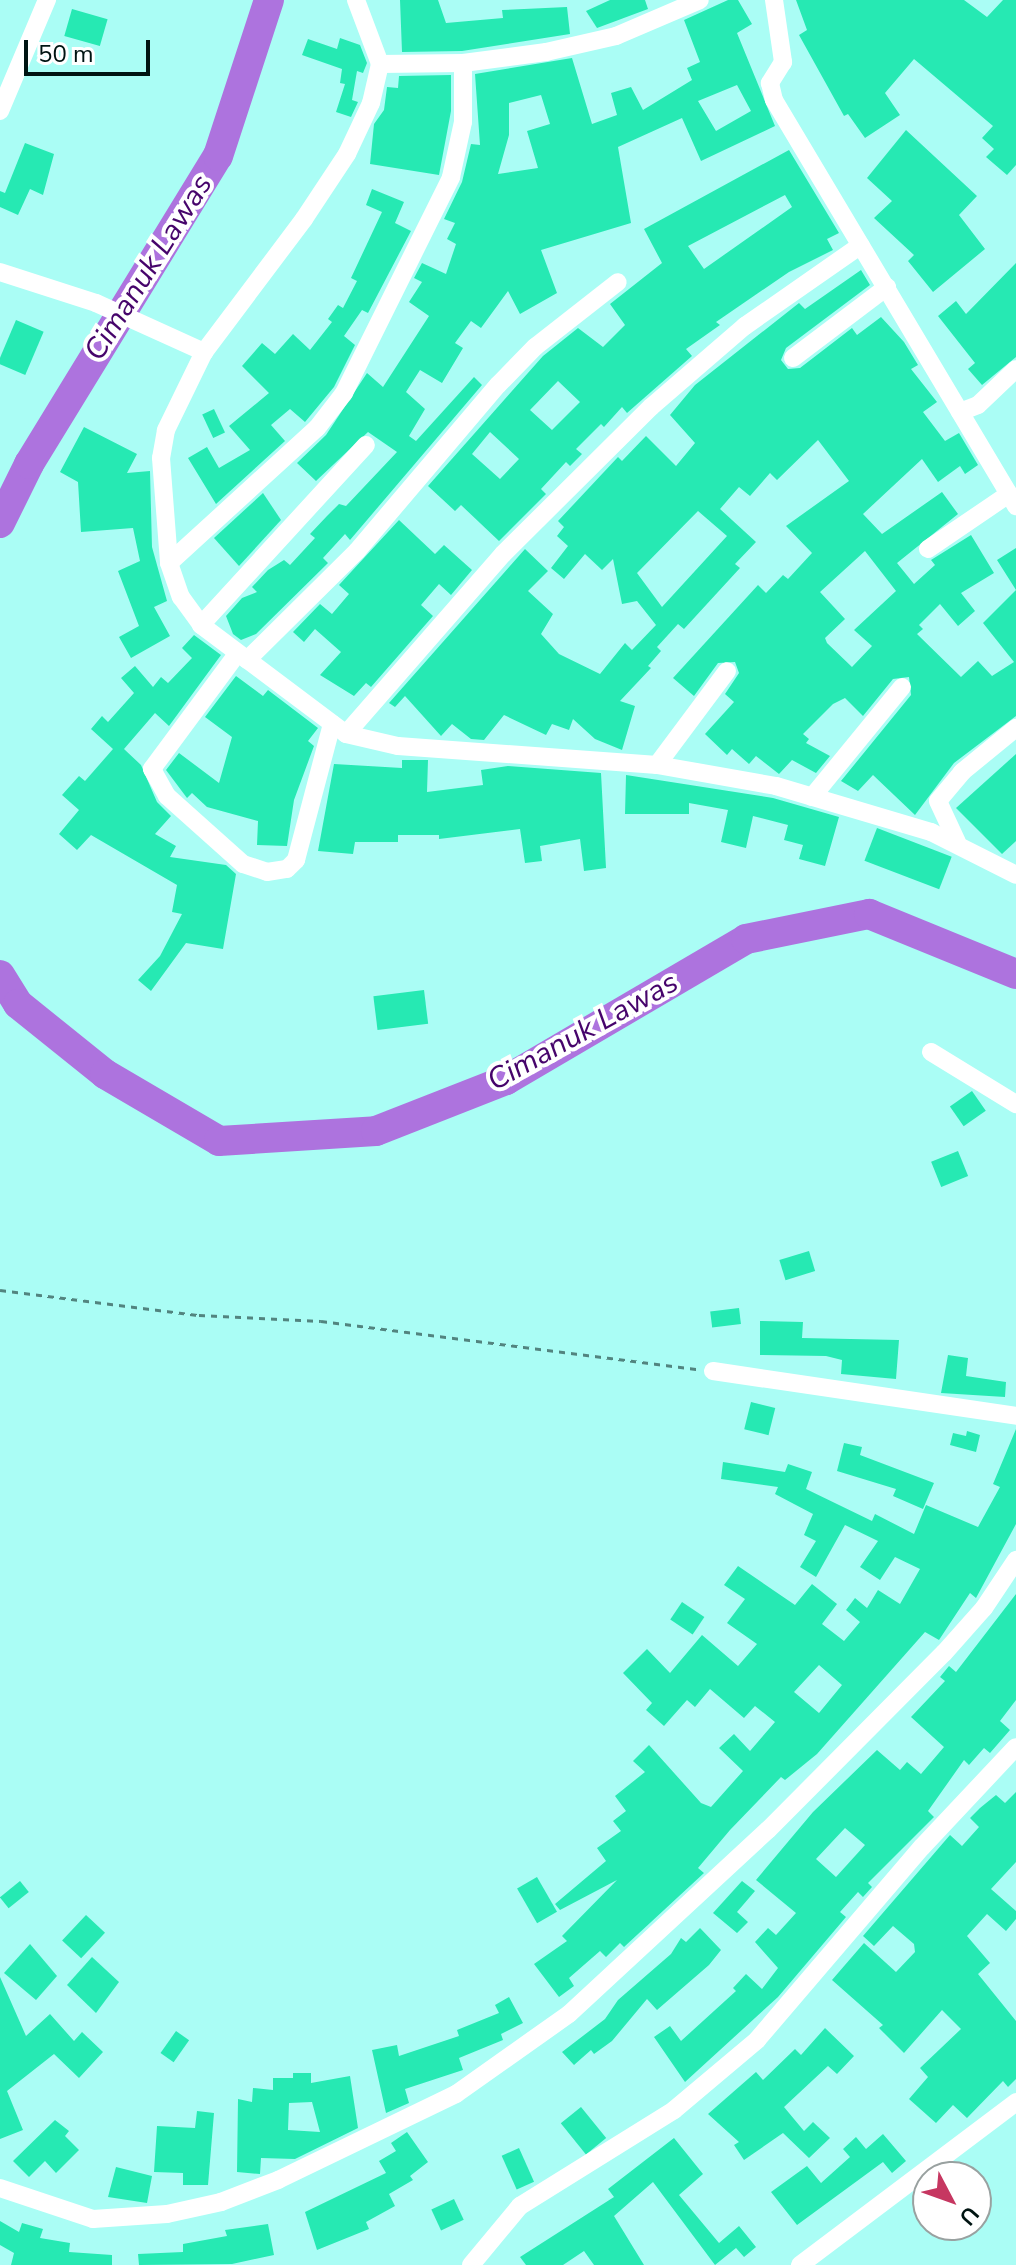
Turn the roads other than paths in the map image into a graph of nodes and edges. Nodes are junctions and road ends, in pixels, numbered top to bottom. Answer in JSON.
{"nodes":[{"id":1,"x":47,"y":0,"type":"edge"},
{"id":2,"x":356,"y":0,"type":"edge"},
{"id":3,"x":700,"y":0,"type":"edge"},
{"id":4,"x":774,"y":0,"type":"edge"},
{"id":5,"x":463,"y":63,"type":"junction"},
{"id":6,"x":380,"y":64,"type":"junction"},
{"id":7,"x":0,"y":111,"type":"edge"},
{"id":8,"x":861,"y":245,"type":"junction"},
{"id":9,"x":0,"y":272,"type":"edge"},
{"id":10,"x":618,"y":282,"type":"dead end"},
{"id":11,"x":887,"y":287,"type":"junction"},
{"id":12,"x":204,"y":352,"type":"junction"},
{"id":13,"x":793,"y":358,"type":"dead end"},
{"id":14,"x":1016,"y":369,"type":"edge"},
{"id":15,"x":976,"y":404,"type":"junction"},
{"id":16,"x":366,"y":445,"type":"dead end"},
{"id":17,"x":1012,"y":500,"type":"edge"},
{"id":18,"x":928,"y":549,"type":"dead end"},
{"id":19,"x":169,"y":563,"type":"junction"},
{"id":20,"x":201,"y":625,"type":"junction"},
{"id":21,"x":242,"y":657,"type":"junction"},
{"id":22,"x":727,"y":671,"type":"dead end"},
{"id":23,"x":902,"y":687,"type":"dead end"},
{"id":24,"x":1016,"y":728,"type":"edge"},
{"id":25,"x":339,"y":729,"type":"junction"},
{"id":26,"x":657,"y":765,"type":"junction"},
{"id":27,"x":812,"y":797,"type":"junction"},
{"id":28,"x":957,"y":842,"type":"junction"},
{"id":29,"x":1016,"y":875,"type":"edge"},
{"id":30,"x":931,"y":1052,"type":"dead end"},
{"id":31,"x":1016,"y":1104,"type":"edge"},
{"id":32,"x":713,"y":1371,"type":"road end"},
{"id":33,"x":1016,"y":1416,"type":"edge"},
{"id":34,"x":1016,"y":1560,"type":"edge"},
{"id":35,"x":1016,"y":1747,"type":"edge"},
{"id":36,"x":1016,"y":2102,"type":"edge"},
{"id":37,"x":0,"y":2188,"type":"edge"},
{"id":38,"x":471,"y":2265,"type":"edge"},
{"id":39,"x":800,"y":2265,"type":"edge"}],
"edges":[{"from":1,"to":7,"type":"street"},
{"from":2,"to":6,"type":"street"},
{"from":3,"to":5,"type":"street"},
{"from":4,"to":8,"type":"street"},
{"from":5,"to":6,"type":"street"},
{"from":5,"to":19,"type":"street"},
{"from":6,"to":12,"type":"street"},
{"from":8,"to":11,"type":"street"},
{"from":8,"to":25,"type":"street"},
{"from":9,"to":12,"type":"street"},
{"from":10,"to":21,"type":"street"},
{"from":11,"to":13,"type":"street"},
{"from":11,"to":15,"type":"street"},
{"from":12,"to":19,"type":"street"},
{"from":14,"to":15,"type":"street"},
{"from":15,"to":17,"type":"street"},
{"from":16,"to":20,"type":"street"},
{"from":17,"to":18,"type":"street"},
{"from":19,"to":20,"type":"street"},
{"from":20,"to":21,"type":"street"},
{"from":21,"to":25,"type":"street"},
{"from":21,"to":25,"type":"street"},
{"from":22,"to":26,"type":"street"},
{"from":23,"to":27,"type":"street"},
{"from":24,"to":28,"type":"street"},
{"from":25,"to":26,"type":"street"},
{"from":26,"to":27,"type":"street"},
{"from":27,"to":28,"type":"street"},
{"from":28,"to":29,"type":"street"},
{"from":30,"to":31,"type":"street"},
{"from":32,"to":33,"type":"street"},
{"from":34,"to":37,"type":"street"},
{"from":35,"to":38,"type":"street"},
{"from":36,"to":39,"type":"street"}]}
